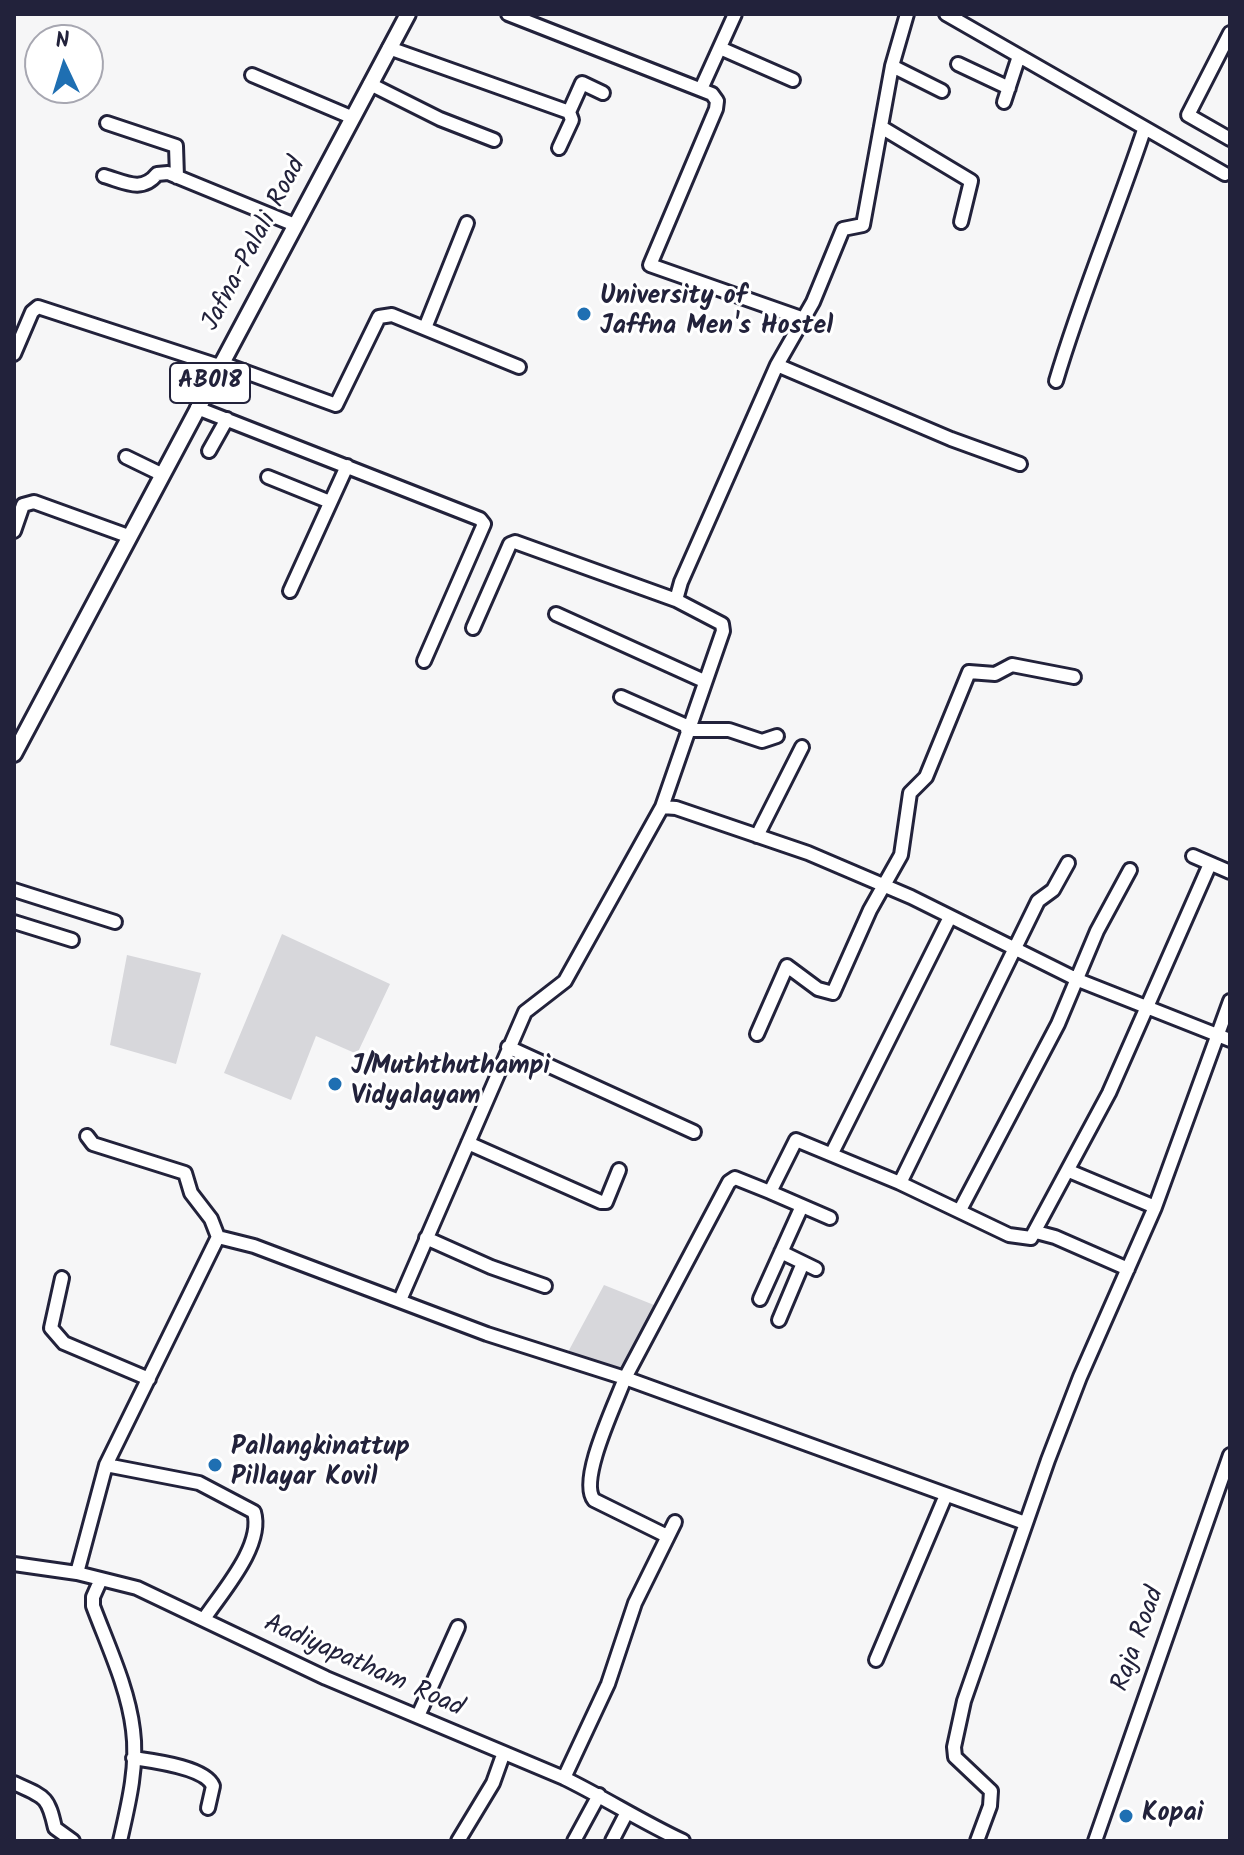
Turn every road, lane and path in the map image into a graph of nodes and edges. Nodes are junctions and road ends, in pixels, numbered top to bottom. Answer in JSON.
{"nodes":[{"id":1,"x":408,"y":14,"type":"edge"},
{"id":2,"x":508,"y":14,"type":"edge"},
{"id":3,"x":735,"y":14,"type":"edge"},
{"id":4,"x":907,"y":14,"type":"edge"},
{"id":5,"x":946,"y":14,"type":"edge"},
{"id":6,"x":1230,"y":33,"type":"edge"},
{"id":7,"x":389,"y":48,"type":"junction"},
{"id":8,"x":720,"y":48,"type":"junction"},
{"id":9,"x":1019,"y":56,"type":"junction"},
{"id":10,"x":1224,"y":58,"type":"edge"},
{"id":11,"x":958,"y":64,"type":"dead end"},
{"id":12,"x":892,"y":66,"type":"junction"},
{"id":13,"x":252,"y":75,"type":"dead end"},
{"id":14,"x":793,"y":80,"type":"dead end"},
{"id":15,"x":370,"y":84,"type":"junction"},
{"id":16,"x":1009,"y":88,"type":"junction"},
{"id":17,"x":701,"y":89,"type":"junction"},
{"id":18,"x":942,"y":91,"type":"dead end"},
{"id":19,"x":603,"y":93,"type":"dead end"},
{"id":20,"x":1004,"y":102,"type":"dead end"},
{"id":21,"x":569,"y":112,"type":"junction"},
{"id":22,"x":351,"y":117,"type":"junction"},
{"id":23,"x":107,"y":123,"type":"dead end"},
{"id":24,"x":881,"y":127,"type":"junction"},
{"id":25,"x":1144,"y":130,"type":"junction"},
{"id":26,"x":1230,"y":139,"type":"edge"},
{"id":27,"x":494,"y":140,"type":"dead end"},
{"id":28,"x":559,"y":148,"type":"dead end"},
{"id":29,"x":1225,"y":174,"type":"dead end"},
{"id":30,"x":104,"y":176,"type":"dead end"},
{"id":31,"x":177,"y":177,"type":"junction"},
{"id":32,"x":961,"y":222,"type":"dead end"},
{"id":33,"x":467,"y":223,"type":"dead end"},
{"id":34,"x":295,"y":225,"type":"junction"},
{"id":35,"x":801,"y":318,"type":"junction"},
{"id":36,"x":425,"y":328,"type":"junction"},
{"id":37,"x":14,"y":354,"type":"edge"},
{"id":38,"x":220,"y":365,"type":"junction"},
{"id":39,"x":777,"y":365,"type":"junction"},
{"id":40,"x":519,"y":367,"type":"dead end"},
{"id":41,"x":1056,"y":381,"type":"dead end"},
{"id":42,"x":197,"y":408,"type":"junction"},
{"id":43,"x":227,"y":419,"type":"junction"},
{"id":44,"x":209,"y":451,"type":"dead end"},
{"id":45,"x":126,"y":457,"type":"dead end"},
{"id":46,"x":1020,"y":464,"type":"dead end"},
{"id":47,"x":347,"y":466,"type":"junction"},
{"id":48,"x":161,"y":474,"type":"junction"},
{"id":49,"x":268,"y":477,"type":"dead end"},
{"id":50,"x":330,"y":502,"type":"junction"},
{"id":51,"x":14,"y":531,"type":"edge"},
{"id":52,"x":128,"y":536,"type":"junction"},
{"id":53,"x":290,"y":591,"type":"dead end"},
{"id":54,"x":676,"y":600,"type":"junction"},
{"id":55,"x":556,"y":614,"type":"dead end"},
{"id":56,"x":473,"y":628,"type":"dead end"},
{"id":57,"x":424,"y":661,"type":"dead end"},
{"id":58,"x":1074,"y":677,"type":"dead end"},
{"id":59,"x":704,"y":681,"type":"junction"},
{"id":60,"x":621,"y":697,"type":"dead end"},
{"id":61,"x":688,"y":728,"type":"junction"},
{"id":62,"x":777,"y":736,"type":"dead end"},
{"id":63,"x":802,"y":747,"type":"dead end"},
{"id":64,"x":14,"y":754,"type":"edge"},
{"id":65,"x":662,"y":807,"type":"junction"},
{"id":66,"x":757,"y":836,"type":"junction"},
{"id":67,"x":1193,"y":856,"type":"dead end"},
{"id":68,"x":1068,"y":863,"type":"dead end"},
{"id":69,"x":1210,"y":864,"type":"junction"},
{"id":70,"x":1130,"y":870,"type":"dead end"},
{"id":71,"x":1230,"y":872,"type":"edge"},
{"id":72,"x":884,"y":885,"type":"junction"},
{"id":73,"x":14,"y":890,"type":"edge"},
{"id":74,"x":950,"y":917,"type":"junction"},
{"id":75,"x":14,"y":922,"type":"edge"},
{"id":76,"x":115,"y":922,"type":"dead end"},
{"id":77,"x":72,"y":940,"type":"dead end"},
{"id":78,"x":1013,"y":949,"type":"junction"},
{"id":79,"x":1078,"y":980,"type":"junction"},
{"id":80,"x":1230,"y":1001,"type":"edge"},
{"id":81,"x":1145,"y":1009,"type":"junction"},
{"id":82,"x":757,"y":1034,"type":"dead end"},
{"id":83,"x":1217,"y":1035,"type":"junction"},
{"id":84,"x":1230,"y":1040,"type":"edge"},
{"id":85,"x":508,"y":1047,"type":"junction"},
{"id":86,"x":694,"y":1132,"type":"dead end"},
{"id":87,"x":87,"y":1136,"type":"dead end"},
{"id":88,"x":468,"y":1143,"type":"junction"},
{"id":89,"x":832,"y":1153,"type":"junction"},
{"id":90,"x":619,"y":1170,"type":"dead end"},
{"id":91,"x":1069,"y":1171,"type":"junction"},
{"id":92,"x":900,"y":1183,"type":"junction"},
{"id":93,"x":770,"y":1192,"type":"junction"},
{"id":94,"x":802,"y":1206,"type":"junction"},
{"id":95,"x":1155,"y":1207,"type":"junction"},
{"id":96,"x":960,"y":1210,"type":"junction"},
{"id":97,"x":830,"y":1218,"type":"dead end"},
{"id":98,"x":1036,"y":1232,"type":"junction"},
{"id":99,"x":218,"y":1237,"type":"junction"},
{"id":100,"x":426,"y":1238,"type":"junction"},
{"id":101,"x":781,"y":1252,"type":"junction"},
{"id":102,"x":803,"y":1263,"type":"junction"},
{"id":103,"x":816,"y":1269,"type":"dead end"},
{"id":104,"x":1128,"y":1269,"type":"junction"},
{"id":105,"x":62,"y":1278,"type":"dead end"},
{"id":106,"x":545,"y":1286,"type":"dead end"},
{"id":107,"x":760,"y":1299,"type":"dead end"},
{"id":108,"x":400,"y":1300,"type":"junction"},
{"id":109,"x":779,"y":1320,"type":"dead end"},
{"id":110,"x":625,"y":1378,"type":"junction"},
{"id":111,"x":149,"y":1379,"type":"junction"},
{"id":112,"x":1230,"y":1455,"type":"edge"},
{"id":113,"x":106,"y":1465,"type":"junction"},
{"id":114,"x":946,"y":1495,"type":"junction"},
{"id":115,"x":675,"y":1522,"type":"dead end"},
{"id":116,"x":1025,"y":1523,"type":"junction"},
{"id":117,"x":667,"y":1536,"type":"junction"},
{"id":118,"x":14,"y":1564,"type":"edge"},
{"id":119,"x":77,"y":1573,"type":"junction"},
{"id":120,"x":101,"y":1579,"type":"junction"},
{"id":121,"x":204,"y":1619,"type":"junction"},
{"id":122,"x":458,"y":1627,"type":"dead end"},
{"id":123,"x":876,"y":1660,"type":"dead end"},
{"id":124,"x":418,"y":1716,"type":"junction"},
{"id":125,"x":503,"y":1755,"type":"junction"},
{"id":126,"x":133,"y":1758,"type":"junction"},
{"id":127,"x":564,"y":1778,"type":"junction"},
{"id":128,"x":14,"y":1783,"type":"edge"},
{"id":129,"x":599,"y":1795,"type":"junction"},
{"id":130,"x":208,"y":1808,"type":"dead end"},
{"id":131,"x":626,"y":1814,"type":"junction"},
{"id":132,"x":73,"y":1841,"type":"edge"},
{"id":133,"x":120,"y":1841,"type":"edge"},
{"id":134,"x":458,"y":1841,"type":"edge"},
{"id":135,"x":574,"y":1841,"type":"edge"},
{"id":136,"x":612,"y":1841,"type":"edge"},
{"id":137,"x":683,"y":1841,"type":"edge"},
{"id":138,"x":977,"y":1841,"type":"edge"},
{"id":139,"x":1095,"y":1841,"type":"edge"}],
"edges":[{"from":1,"to":7,"type":"main road","name":"Jafna-Palali Road","number":"AB018"},
{"from":2,"to":17,"type":"street"},
{"from":3,"to":8,"type":"street"},
{"from":4,"to":12,"type":"street"},
{"from":5,"to":9,"type":"street"},
{"from":6,"to":10,"type":"street"},
{"from":7,"to":15,"type":"main road","name":"Jafna-Palali Road","number":"AB018"},
{"from":7,"to":21,"type":"street"},
{"from":8,"to":14,"type":"street"},
{"from":8,"to":17,"type":"street"},
{"from":9,"to":16,"type":"street"},
{"from":9,"to":25,"type":"street"},
{"from":10,"to":26,"type":"street"},
{"from":11,"to":16,"type":"street"},
{"from":12,"to":18,"type":"street"},
{"from":12,"to":24,"type":"street"},
{"from":13,"to":22,"type":"street"},
{"from":15,"to":22,"type":"main road","name":"Jafna-Palali Road","number":"AB018"},
{"from":15,"to":27,"type":"street"},
{"from":16,"to":20,"type":"street"},
{"from":17,"to":35,"type":"street"},
{"from":19,"to":21,"type":"street"},
{"from":21,"to":28,"type":"street"},
{"from":22,"to":34,"type":"main road","name":"Jafna-Palali Road","number":"AB018"},
{"from":23,"to":31,"type":"street"},
{"from":24,"to":32,"type":"street"},
{"from":24,"to":35,"type":"street"},
{"from":25,"to":29,"type":"street"},
{"from":25,"to":41,"type":"street"},
{"from":30,"to":31,"type":"street"},
{"from":31,"to":34,"type":"street"},
{"from":33,"to":36,"type":"street"},
{"from":34,"to":38,"type":"main road","name":"Jafna-Palali Road","number":"AB018"},
{"from":35,"to":39,"type":"street"},
{"from":36,"to":38,"type":"street"},
{"from":36,"to":40,"type":"street"},
{"from":37,"to":38,"type":"street"},
{"from":38,"to":42,"type":"main road","name":"Jafna-Palali Road","number":"AB018"},
{"from":39,"to":46,"type":"street"},
{"from":39,"to":54,"type":"street"},
{"from":42,"to":43,"type":"street"},
{"from":42,"to":48,"type":"main road","name":"Jafna-Palali Road","number":"AB018"},
{"from":43,"to":44,"type":"street"},
{"from":43,"to":47,"type":"street"},
{"from":45,"to":48,"type":"street"},
{"from":47,"to":50,"type":"street"},
{"from":47,"to":57,"type":"street"},
{"from":48,"to":52,"type":"main road","name":"Jafna-Palali Road","number":"AB018"},
{"from":49,"to":50,"type":"street"},
{"from":50,"to":53,"type":"street"},
{"from":51,"to":52,"type":"street"},
{"from":52,"to":64,"type":"main road","name":"Jafna-Palali Road","number":"AB018"},
{"from":54,"to":56,"type":"street"},
{"from":54,"to":59,"type":"street"},
{"from":55,"to":59,"type":"street"},
{"from":58,"to":72,"type":"street"},
{"from":59,"to":61,"type":"street"},
{"from":60,"to":61,"type":"street"},
{"from":61,"to":62,"type":"street"},
{"from":61,"to":65,"type":"street"},
{"from":63,"to":66,"type":"street"},
{"from":65,"to":66,"type":"street"},
{"from":65,"to":85,"type":"street"},
{"from":66,"to":72,"type":"street"},
{"from":67,"to":69,"type":"street"},
{"from":68,"to":78,"type":"street"},
{"from":69,"to":71,"type":"street"},
{"from":69,"to":81,"type":"street"},
{"from":70,"to":79,"type":"street"},
{"from":72,"to":74,"type":"street"},
{"from":72,"to":82,"type":"street"},
{"from":73,"to":76,"type":"street"},
{"from":74,"to":78,"type":"street"},
{"from":74,"to":89,"type":"street"},
{"from":75,"to":77,"type":"street"},
{"from":78,"to":79,"type":"street"},
{"from":78,"to":92,"type":"street"},
{"from":79,"to":81,"type":"street"},
{"from":79,"to":96,"type":"street"},
{"from":80,"to":83,"type":"street"},
{"from":81,"to":83,"type":"street"},
{"from":81,"to":91,"type":"street"},
{"from":83,"to":84,"type":"street"},
{"from":83,"to":95,"type":"street"},
{"from":85,"to":86,"type":"street"},
{"from":85,"to":88,"type":"street"},
{"from":87,"to":99,"type":"street"},
{"from":88,"to":90,"type":"street"},
{"from":88,"to":100,"type":"street"},
{"from":89,"to":92,"type":"street"},
{"from":89,"to":93,"type":"street"},
{"from":91,"to":95,"type":"street"},
{"from":91,"to":98,"type":"street"},
{"from":92,"to":96,"type":"street"},
{"from":93,"to":94,"type":"street"},
{"from":93,"to":110,"type":"street"},
{"from":94,"to":97,"type":"street"},
{"from":94,"to":101,"type":"street"},
{"from":95,"to":104,"type":"street"},
{"from":96,"to":98,"type":"street"},
{"from":98,"to":104,"type":"street"},
{"from":99,"to":108,"type":"street"},
{"from":99,"to":111,"type":"street"},
{"from":100,"to":106,"type":"street"},
{"from":100,"to":108,"type":"street"},
{"from":101,"to":102,"type":"street"},
{"from":101,"to":107,"type":"street"},
{"from":102,"to":103,"type":"street"},
{"from":102,"to":109,"type":"street"},
{"from":104,"to":116,"type":"street"},
{"from":105,"to":111,"type":"street"},
{"from":108,"to":110,"type":"street"},
{"from":110,"to":114,"type":"street"},
{"from":110,"to":117,"type":"street"},
{"from":111,"to":113,"type":"street"},
{"from":112,"to":139,"type":"street","name":"Raja Road"},
{"from":113,"to":119,"type":"street"},
{"from":113,"to":121,"type":"street"},
{"from":114,"to":116,"type":"street"},
{"from":114,"to":123,"type":"street"},
{"from":115,"to":117,"type":"street"},
{"from":116,"to":138,"type":"street"},
{"from":117,"to":127,"type":"street"},
{"from":118,"to":119,"type":"street","name":"Aadiyapatham Road"},
{"from":119,"to":120,"type":"street","name":"Aadiyapatham Road"},
{"from":120,"to":121,"type":"street","name":"Aadiyapatham Road"},
{"from":120,"to":126,"type":"street"},
{"from":121,"to":124,"type":"street","name":"Aadiyapatham Road"},
{"from":122,"to":124,"type":"street"},
{"from":124,"to":125,"type":"street","name":"Aadiyapatham Road"},
{"from":125,"to":127,"type":"street","name":"Aadiyapatham Road"},
{"from":125,"to":134,"type":"street"},
{"from":126,"to":130,"type":"street"},
{"from":126,"to":133,"type":"street"},
{"from":127,"to":129,"type":"street","name":"Aadiyapatham Road"},
{"from":128,"to":132,"type":"street"},
{"from":129,"to":131,"type":"street","name":"Aadiyapatham Road"},
{"from":129,"to":135,"type":"street"},
{"from":131,"to":136,"type":"street"},
{"from":131,"to":137,"type":"street","name":"Aadiyapatham Road"}]}
